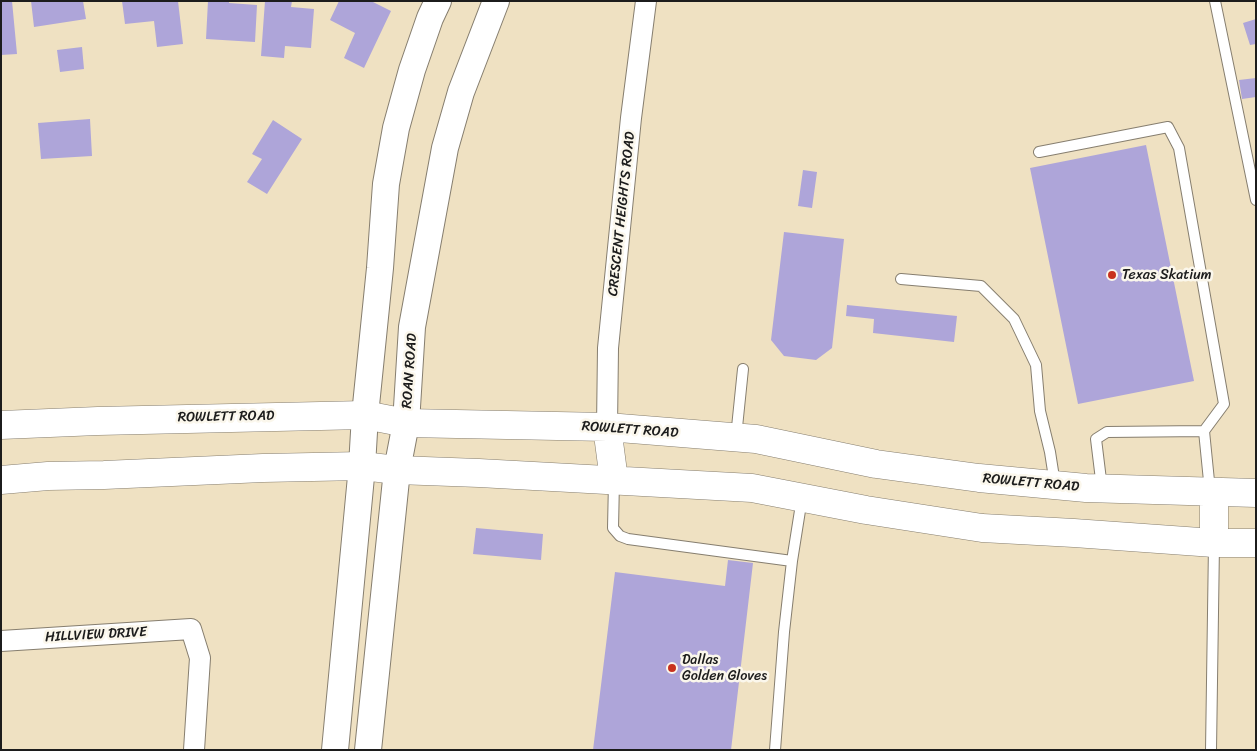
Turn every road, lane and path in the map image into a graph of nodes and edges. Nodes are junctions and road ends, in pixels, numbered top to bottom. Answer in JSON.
{"nodes":[{"id":1,"x":438,"y":1,"type":"edge"},
{"id":2,"x":496,"y":1,"type":"edge"},
{"id":3,"x":646,"y":1,"type":"edge"},
{"id":4,"x":1215,"y":1,"type":"edge"},
{"id":5,"x":1039,"y":152,"type":"dead end"},
{"id":6,"x":1256,"y":200,"type":"edge"},
{"id":7,"x":902,"y":279,"type":"dead end"},
{"id":8,"x":743,"y":368,"type":"dead end"},
{"id":9,"x":365,"y":415,"type":"junction"},
{"id":10,"x":406,"y":423,"type":"junction"},
{"id":11,"x":1,"y":425,"type":"edge"},
{"id":12,"x":607,"y":427,"type":"junction"},
{"id":13,"x":1204,"y":431,"type":"junction"},
{"id":14,"x":736,"y":437,"type":"junction"},
{"id":15,"x":362,"y":466,"type":"junction"},
{"id":16,"x":396,"y":470,"type":"junction"},
{"id":17,"x":1,"y":480,"type":"edge"},
{"id":18,"x":614,"y":480,"type":"junction"},
{"id":19,"x":1055,"y":485,"type":"junction"},
{"id":20,"x":1102,"y":488,"type":"junction"},
{"id":21,"x":1212,"y":492,"type":"junction"},
{"id":22,"x":1256,"y":493,"type":"edge"},
{"id":23,"x":802,"y":498,"type":"junction"},
{"id":24,"x":1214,"y":543,"type":"junction"},
{"id":25,"x":1256,"y":543,"type":"edge"},
{"id":26,"x":792,"y":561,"type":"junction"},
{"id":27,"x":1,"y":641,"type":"edge"},
{"id":28,"x":194,"y":750,"type":"edge"},
{"id":29,"x":336,"y":750,"type":"edge"},
{"id":30,"x":368,"y":750,"type":"edge"},
{"id":31,"x":775,"y":750,"type":"edge"},
{"id":32,"x":1210,"y":750,"type":"edge"}],
"edges":[{"from":1,"to":9,"type":"street"},
{"from":2,"to":10,"type":"street","name":"ROAN ROAD"},
{"from":3,"to":12,"type":"street","name":"CRESCENT HEIGHTS ROAD"},
{"from":4,"to":6,"type":"lane"},
{"from":5,"to":13,"type":"lane"},
{"from":7,"to":19,"type":"lane"},
{"from":8,"to":14,"type":"lane"},
{"from":9,"to":10,"type":"main road","name":"ROWLETT ROAD"},
{"from":9,"to":11,"type":"main road","name":"ROWLETT ROAD"},
{"from":9,"to":15,"type":"street"},
{"from":10,"to":12,"type":"main road","name":"ROWLETT ROAD"},
{"from":10,"to":16,"type":"street","name":"ROAN ROAD"},
{"from":12,"to":14,"type":"main road","name":"ROWLETT ROAD"},
{"from":12,"to":18,"type":"main road"},
{"from":13,"to":20,"type":"lane"},
{"from":13,"to":21,"type":"lane"},
{"from":14,"to":19,"type":"main road","name":"ROWLETT ROAD"},
{"from":15,"to":16,"type":"main road"},
{"from":15,"to":17,"type":"main road"},
{"from":15,"to":29,"type":"street"},
{"from":16,"to":18,"type":"main road"},
{"from":16,"to":30,"type":"street","name":"ROAN ROAD"},
{"from":18,"to":23,"type":"main road"},
{"from":18,"to":26,"type":"lane"},
{"from":19,"to":20,"type":"main road","name":"ROWLETT ROAD"},
{"from":20,"to":21,"type":"main road","name":"ROWLETT ROAD"},
{"from":21,"to":22,"type":"main road","name":"ROWLETT ROAD"},
{"from":21,"to":24,"type":"main road"},
{"from":23,"to":24,"type":"main road"},
{"from":23,"to":26,"type":"lane"},
{"from":24,"to":25,"type":"main road"},
{"from":24,"to":32,"type":"lane"},
{"from":26,"to":31,"type":"lane"},
{"from":27,"to":28,"type":"street","name":"HILLVIEW DRIVE"}]}
